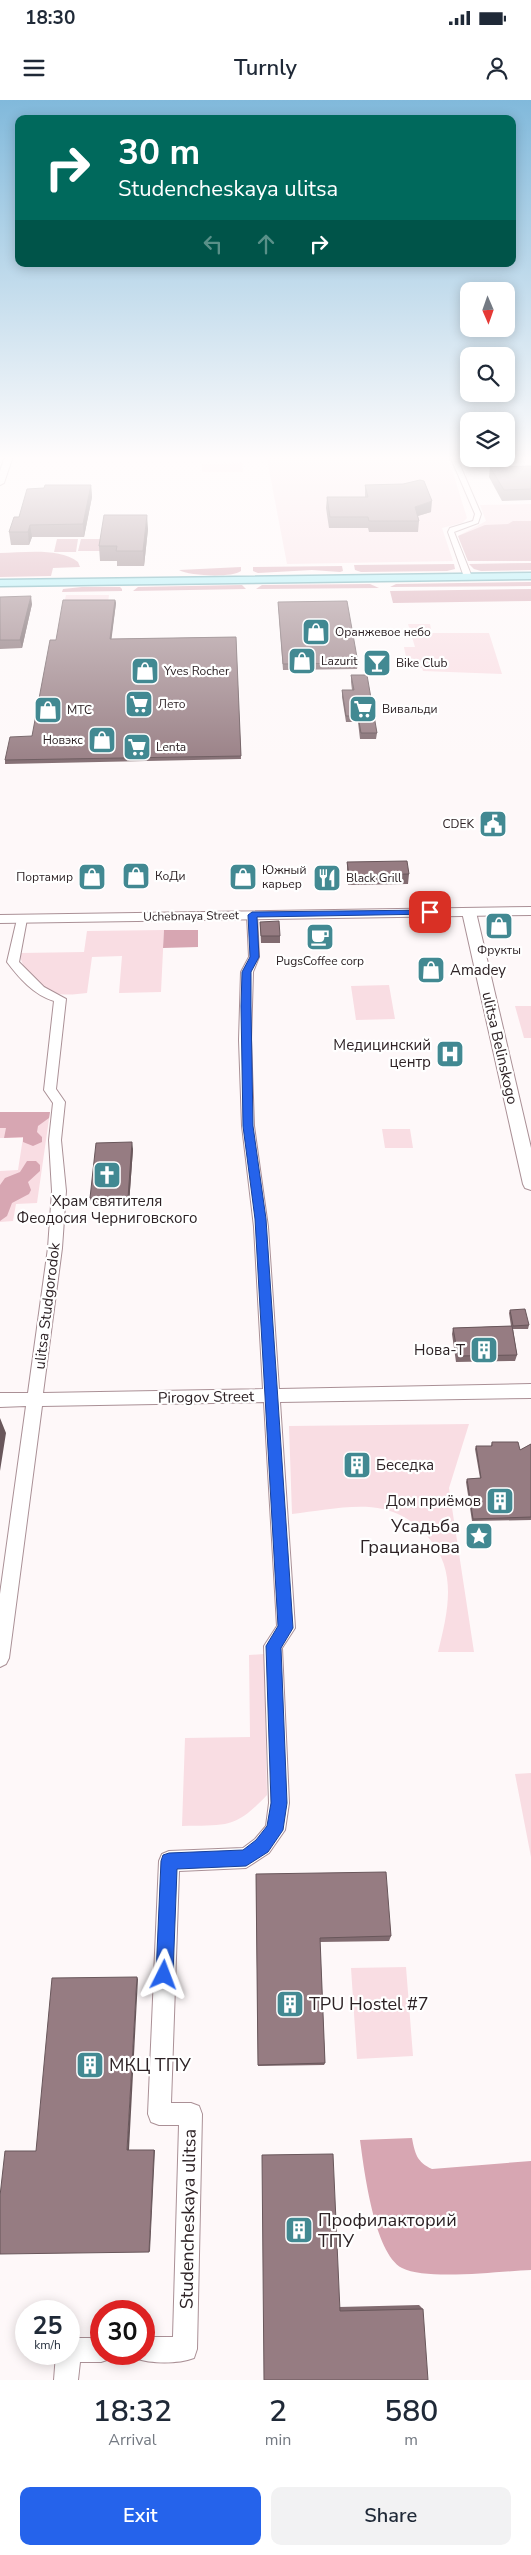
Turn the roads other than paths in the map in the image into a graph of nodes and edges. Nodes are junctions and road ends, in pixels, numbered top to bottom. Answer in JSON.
{"nodes":[{"id":1,"x":463,"y":562,"type":"edge"},
{"id":2,"x":531,"y":576,"type":"edge"},
{"id":3,"x":468,"y":577,"type":"junction"},
{"id":4,"x":0,"y":583,"type":"edge"},
{"id":5,"x":531,"y":911,"type":"edge"},
{"id":6,"x":469,"y":912,"type":"junction"},
{"id":7,"x":252,"y":915,"type":"junction"},
{"id":8,"x":0,"y":919,"type":"edge"},
{"id":9,"x":22,"y":919,"type":"junction"},
{"id":10,"x":531,"y":1184,"type":"edge"},
{"id":11,"x":531,"y":1391,"type":"edge"},
{"id":12,"x":273,"y":1396,"type":"junction"},
{"id":13,"x":35,"y":1399,"type":"junction"},
{"id":14,"x":0,"y":1400,"type":"edge"},
{"id":15,"x":0,"y":1658,"type":"edge"},
{"id":16,"x":155,"y":2349,"type":"edge"},
{"id":17,"x":67,"y":2365,"type":"edge"},
{"id":18,"x":66,"y":2380,"type":"edge"}],
"edges":[{"from":1,"to":3,"type":"street"},
{"from":2,"to":3,"type":"main road"},
{"from":3,"to":4,"type":"main road"},
{"from":5,"to":6,"type":"main road","name":"Uchebnaya Street"},
{"from":6,"to":7,"type":"main road","name":"Uchebnaya Street"},
{"from":6,"to":10,"type":"street","name":"ulitsa Belinskogo"},
{"from":7,"to":9,"type":"main road","name":"Uchebnaya Street"},
{"from":7,"to":12,"type":"street","name":"Studencheskaya ulitsa"},
{"from":8,"to":9,"type":"main road","name":"Uchebnaya Street"},
{"from":9,"to":13,"type":"street","name":"ulitsa Studgorodok"},
{"from":11,"to":12,"type":"street","name":"Pirogov Street"},
{"from":12,"to":13,"type":"street","name":"Pirogov Street"},
{"from":12,"to":16,"type":"street","name":"Studencheskaya ulitsa"},
{"from":13,"to":14,"type":"street","name":"Pirogov Street"},
{"from":13,"to":15,"type":"street","name":"ulitsa Studgorodok"},
{"from":17,"to":18,"type":"street"}]}
